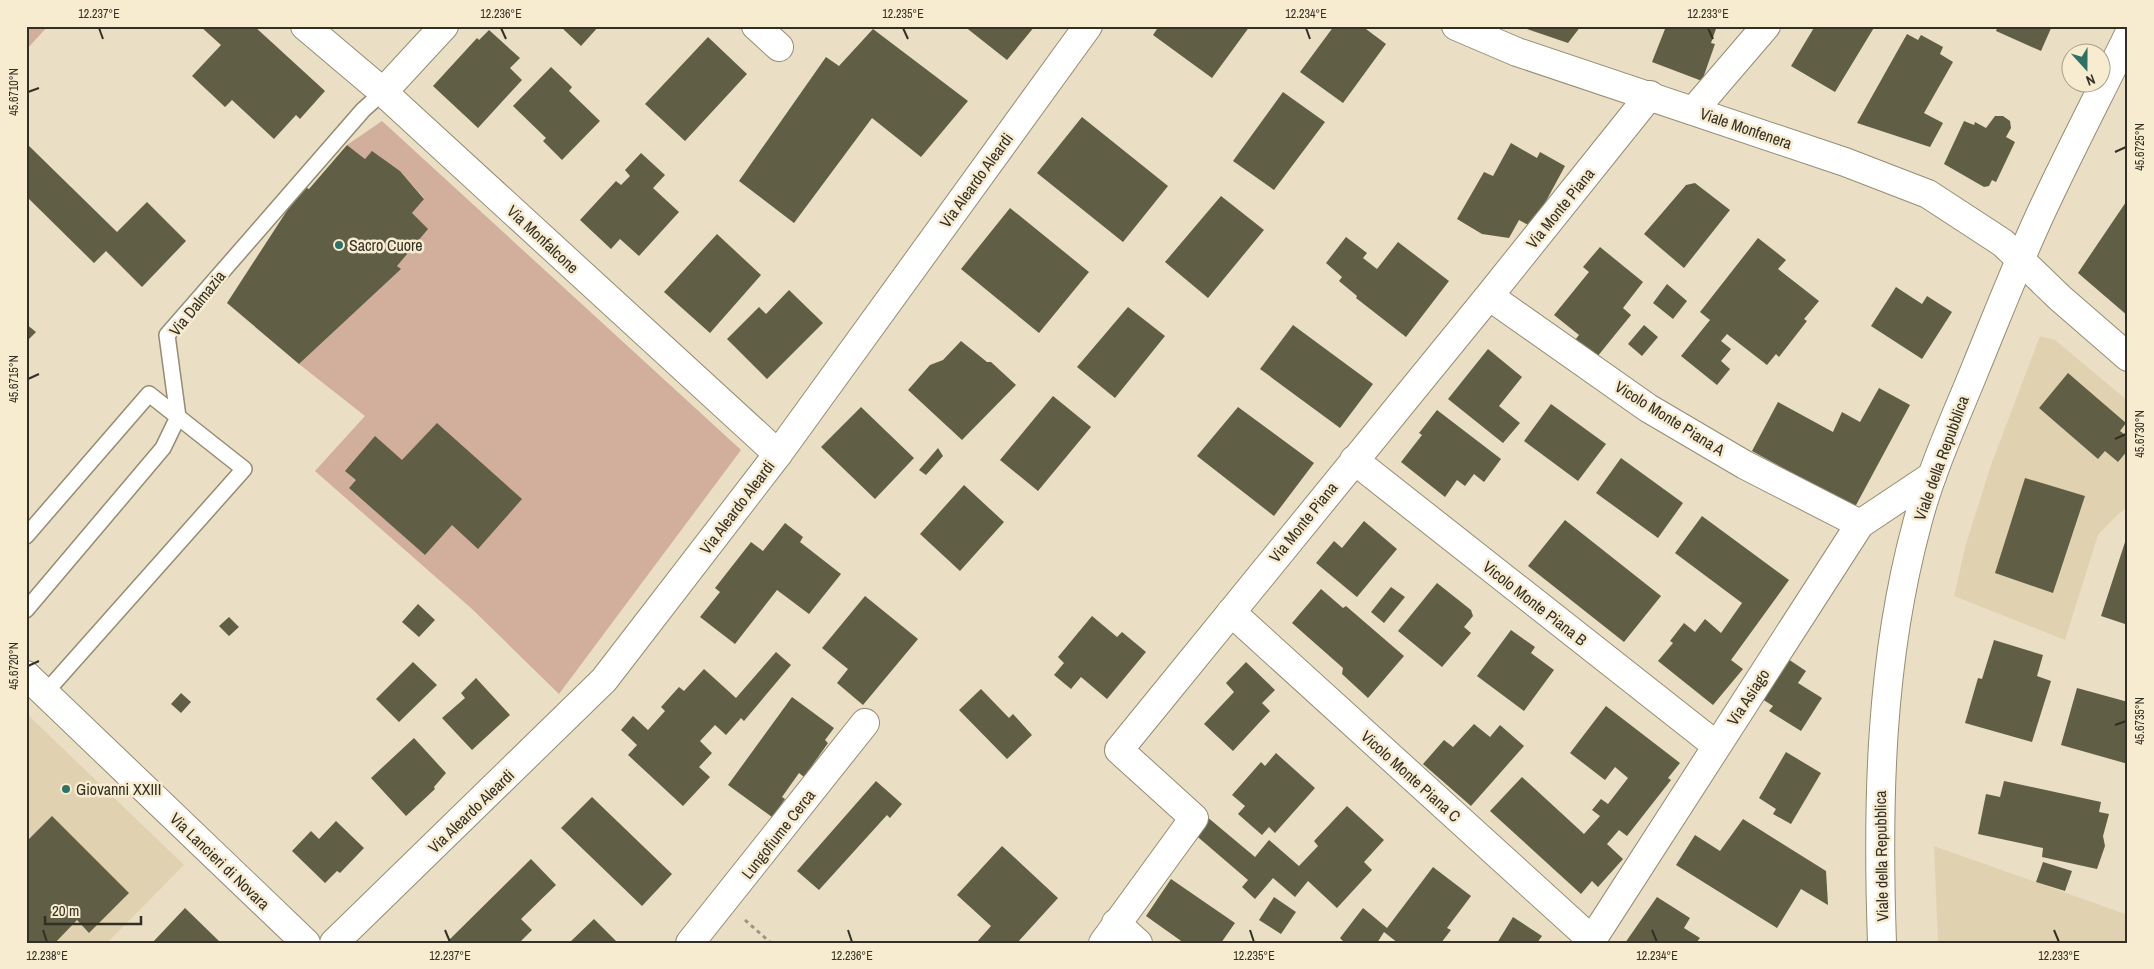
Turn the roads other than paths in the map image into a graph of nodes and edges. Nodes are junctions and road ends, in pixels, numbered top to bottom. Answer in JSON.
{"nodes":[{"id":1,"x":306,"y":26,"type":"edge"},
{"id":2,"x":444,"y":26,"type":"edge"},
{"id":3,"x":756,"y":26,"type":"edge"},
{"id":4,"x":1088,"y":26,"type":"edge"},
{"id":5,"x":1456,"y":26,"type":"edge"},
{"id":6,"x":1766,"y":26,"type":"edge"},
{"id":7,"x":2128,"y":36,"type":"edge"},
{"id":8,"x":779,"y":47,"type":"dead end"},
{"id":9,"x":383,"y":92,"type":"junction"},
{"id":10,"x":1650,"y":95,"type":"junction"},
{"id":11,"x":1694,"y":110,"type":"junction"},
{"id":12,"x":2021,"y":259,"type":"junction"},
{"id":13,"x":1490,"y":296,"type":"junction"},
{"id":14,"x":2128,"y":357,"type":"edge"},
{"id":15,"x":178,"y":417,"type":"junction"},
{"id":16,"x":778,"y":454,"type":"junction"},
{"id":17,"x":1354,"y":460,"type":"junction"},
{"id":18,"x":1932,"y":476,"type":"junction"},
{"id":19,"x":1860,"y":524,"type":"junction"},
{"id":20,"x":26,"y":536,"type":"edge"},
{"id":21,"x":26,"y":610,"type":"edge"},
{"id":22,"x":1231,"y":612,"type":"junction"},
{"id":23,"x":36,"y":684,"type":"edge"},
{"id":24,"x":865,"y":723,"type":"dead end"},
{"id":25,"x":1717,"y":746,"type":"junction"},
{"id":26,"x":1110,"y":933,"type":"edge"},
{"id":27,"x":1591,"y":941,"type":"edge"},
{"id":28,"x":306,"y":943,"type":"edge"},
{"id":29,"x":334,"y":943,"type":"edge"},
{"id":30,"x":690,"y":943,"type":"edge"},
{"id":31,"x":1138,"y":943,"type":"edge"},
{"id":32,"x":1882,"y":943,"type":"edge"}],
"edges":[{"from":1,"to":9,"type":"street","name":"Via Monfalcone"},
{"from":2,"to":9,"type":"street","name":"Via Dalmazia"},
{"from":3,"to":8,"type":"street"},
{"from":4,"to":16,"type":"street","name":"Via Aleardo Aleardi"},
{"from":5,"to":10,"type":"street","name":"Viale Monfenera"},
{"from":6,"to":11,"type":"street"},
{"from":7,"to":12,"type":"street","name":"Viale della Repubblica"},
{"from":9,"to":15,"type":"lane","name":"Via Dalmazia"},
{"from":9,"to":16,"type":"street","name":"Via Monfalcone"},
{"from":10,"to":11,"type":"street","name":"Viale Monfenera"},
{"from":10,"to":13,"type":"street","name":"Via Monte Piana"},
{"from":11,"to":12,"type":"street","name":"Viale Monfenera"},
{"from":12,"to":14,"type":"street","name":"Viale Monfenera"},
{"from":12,"to":18,"type":"street","name":"Viale della Repubblica"},
{"from":13,"to":17,"type":"street","name":"Via Monte Piana"},
{"from":13,"to":19,"type":"street","name":"Vicolo Monte Piana A"},
{"from":15,"to":20,"type":"lane"},
{"from":15,"to":21,"type":"lane"},
{"from":15,"to":23,"type":"lane"},
{"from":16,"to":29,"type":"street","name":"Via Aleardo Aleardi"},
{"from":17,"to":22,"type":"street","name":"Via Monte Piana"},
{"from":17,"to":25,"type":"street","name":"Vicolo Monte Piana B"},
{"from":18,"to":19,"type":"street","name":"Via Asiago"},
{"from":18,"to":32,"type":"street","name":"Viale della Repubblica"},
{"from":19,"to":25,"type":"street","name":"Via Asiago"},
{"from":22,"to":26,"type":"street","name":"Via Monte Piana"},
{"from":22,"to":27,"type":"street","name":"Vicolo Monte Piana C"},
{"from":23,"to":28,"type":"street","name":"Via Lancieri di Novara"},
{"from":24,"to":30,"type":"street","name":"Lungofiume Cerca"},
{"from":25,"to":27,"type":"street","name":"Via Asiago"},
{"from":26,"to":31,"type":"street"}]}
